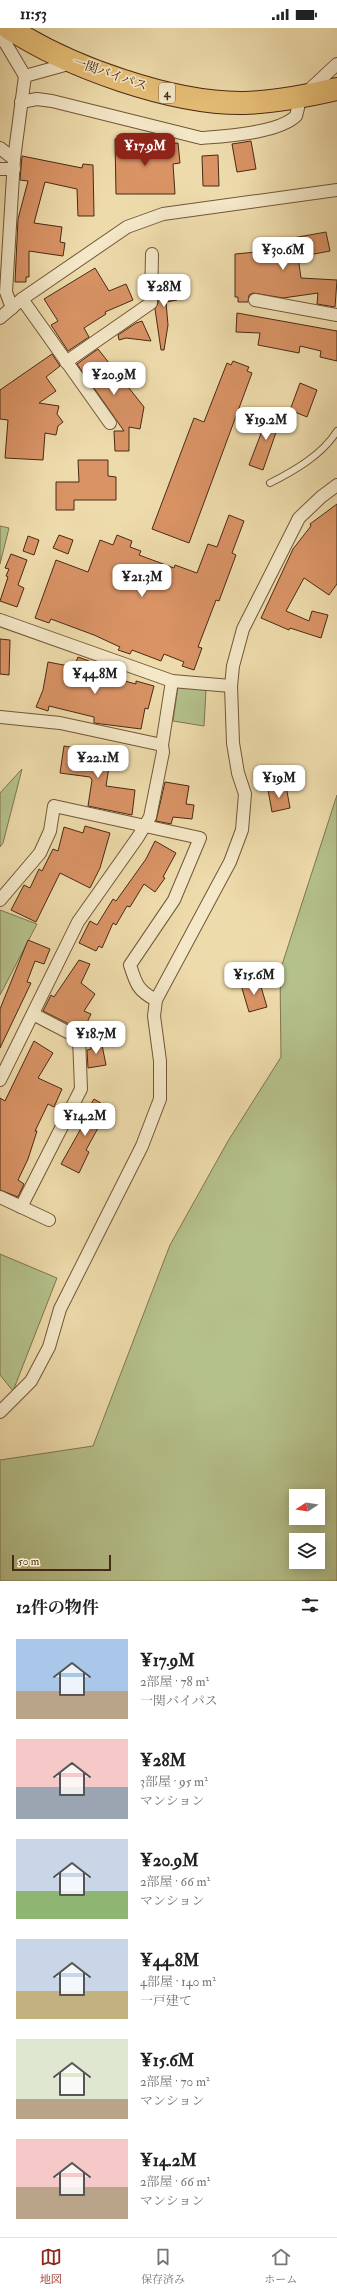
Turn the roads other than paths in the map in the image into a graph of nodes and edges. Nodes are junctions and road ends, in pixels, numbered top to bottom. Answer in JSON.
{"nodes":[{"id":1,"x":9,"y":28,"type":"edge"},
{"id":2,"x":0,"y":34,"type":"edge"},
{"id":3,"x":74,"y":62,"type":"junction"},
{"id":4,"x":337,"y":64,"type":"edge"},
{"id":5,"x":24,"y":76,"type":"junction"},
{"id":6,"x":337,"y":89,"type":"edge"},
{"id":7,"x":299,"y":97,"type":"junction"},
{"id":8,"x":21,"y":102,"type":"junction"},
{"id":9,"x":0,"y":148,"type":"edge"},
{"id":10,"x":14,"y":164,"type":"junction"},
{"id":11,"x":0,"y":169,"type":"edge"},
{"id":12,"x":337,"y":190,"type":"edge"},
{"id":13,"x":152,"y":254,"type":"dead end"},
{"id":14,"x":3,"y":292,"type":"edge"},
{"id":15,"x":22,"y":299,"type":"junction"},
{"id":16,"x":256,"y":300,"type":"dead end"},
{"id":17,"x":12,"y":308,"type":"junction"},
{"id":18,"x":337,"y":315,"type":"edge"},
{"id":19,"x":0,"y":318,"type":"edge"},
{"id":20,"x":66,"y":362,"type":"junction"},
{"id":21,"x":110,"y":423,"type":"dead end"},
{"id":22,"x":337,"y":431,"type":"edge"},
{"id":23,"x":270,"y":483,"type":"dead end"},
{"id":24,"x":337,"y":485,"type":"edge"},
{"id":25,"x":0,"y":620,"type":"edge"},
{"id":26,"x":172,"y":681,"type":"junction"},
{"id":27,"x":231,"y":686,"type":"junction"},
{"id":28,"x":0,"y":717,"type":"edge"},
{"id":29,"x":162,"y":745,"type":"junction"},
{"id":30,"x":145,"y":826,"type":"junction"},
{"id":31,"x":0,"y":900,"type":"edge"},
{"id":32,"x":156,"y":1000,"type":"junction"},
{"id":33,"x":33,"y":1014,"type":"junction"},
{"id":34,"x":0,"y":1080,"type":"edge"},
{"id":35,"x":0,"y":1197,"type":"edge"},
{"id":36,"x":21,"y":1207,"type":"junction"},
{"id":37,"x":49,"y":1220,"type":"dead end"},
{"id":38,"x":0,"y":1412,"type":"edge"}],
"edges":[{"from":1,"to":3,"type":"highway","name":"一関バイパス","number":"4"},
{"from":2,"to":5,"type":"street"},
{"from":3,"to":5,"type":"street"},
{"from":3,"to":7,"type":"highway","name":"一関バイパス","number":"4"},
{"from":4,"to":7,"type":"street"},
{"from":5,"to":8,"type":"street"},
{"from":6,"to":7,"type":"highway","name":"一関バイパス","number":"4"},
{"from":7,"to":8,"type":"street"},
{"from":8,"to":10,"type":"street"},
{"from":9,"to":10,"type":"street"},
{"from":10,"to":11,"type":"street"},
{"from":10,"to":14,"type":"street"},
{"from":12,"to":15,"type":"street"},
{"from":13,"to":20,"type":"street"},
{"from":14,"to":17,"type":"street"},
{"from":15,"to":17,"type":"street"},
{"from":15,"to":20,"type":"street"},
{"from":16,"to":18,"type":"street"},
{"from":17,"to":19,"type":"street"},
{"from":20,"to":21,"type":"street"},
{"from":22,"to":23,"type":"lane"},
{"from":24,"to":27,"type":"street"},
{"from":25,"to":26,"type":"street"},
{"from":26,"to":27,"type":"street"},
{"from":26,"to":29,"type":"street"},
{"from":27,"to":32,"type":"street"},
{"from":28,"to":29,"type":"street"},
{"from":29,"to":30,"type":"street"},
{"from":30,"to":31,"type":"street"},
{"from":30,"to":32,"type":"street"},
{"from":30,"to":33,"type":"street"},
{"from":32,"to":38,"type":"street"},
{"from":33,"to":34,"type":"street"},
{"from":33,"to":36,"type":"street"},
{"from":35,"to":36,"type":"street"},
{"from":36,"to":37,"type":"street"}]}
